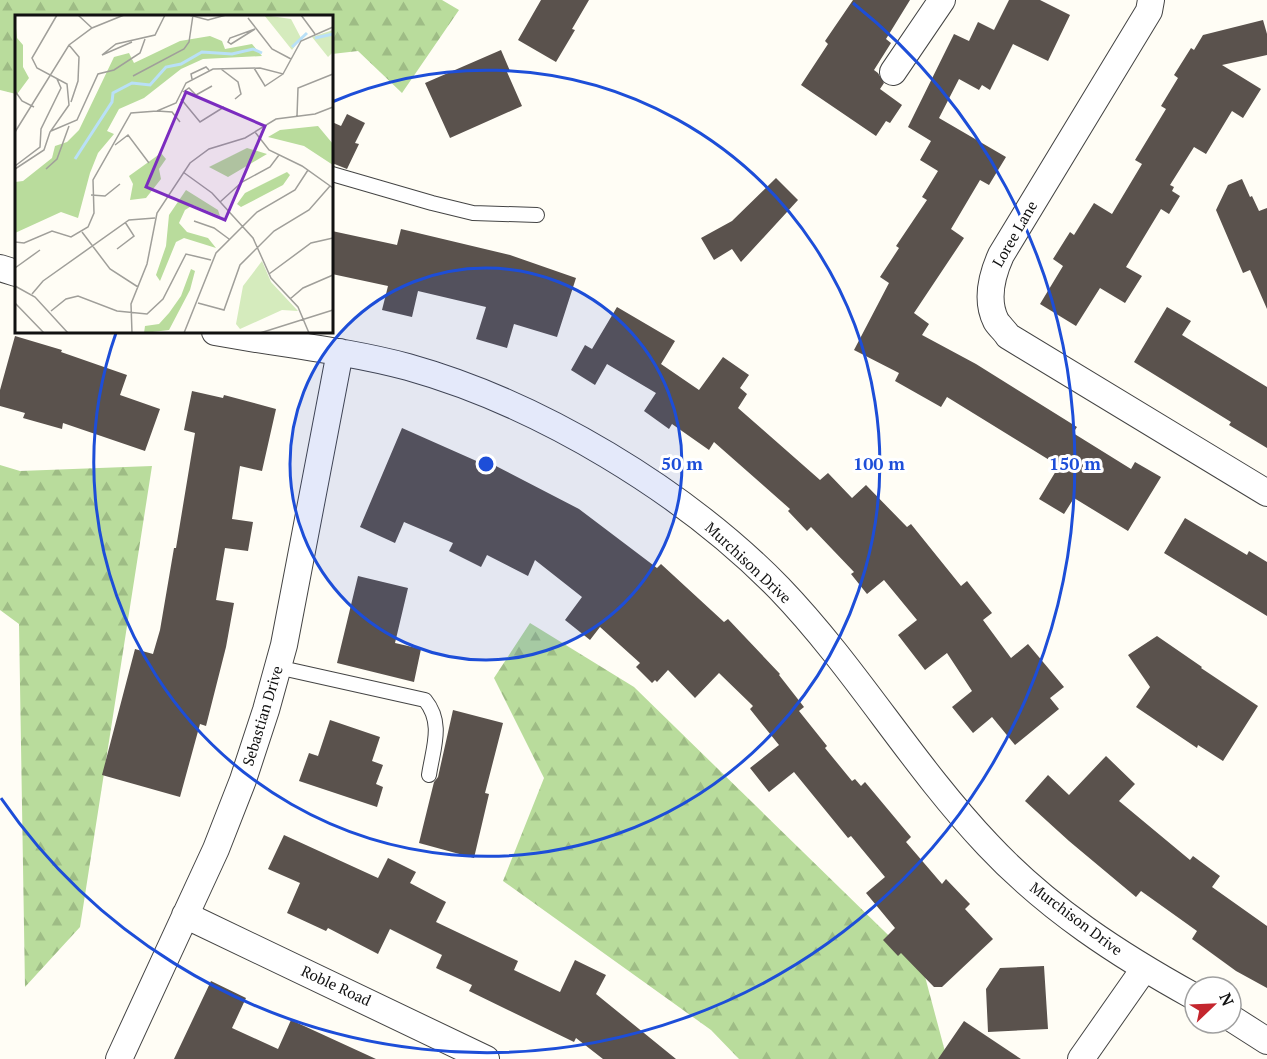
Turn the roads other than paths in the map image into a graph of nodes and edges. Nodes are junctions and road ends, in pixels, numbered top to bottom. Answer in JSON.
{"nodes":[{"id":1,"x":942,"y":0,"type":"edge"},
{"id":2,"x":1152,"y":0,"type":"edge"},
{"id":3,"x":893,"y":72,"type":"dead end"},
{"id":4,"x":333,"y":174,"type":"edge"},
{"id":5,"x":537,"y":215,"type":"dead end"},
{"id":6,"x":0,"y":268,"type":"edge"},
{"id":7,"x":15,"y":273,"type":"edge"},
{"id":8,"x":230,"y":333,"type":"edge"},
{"id":9,"x":260,"y":335,"type":"edge"},
{"id":10,"x":340,"y":352,"type":"junction"},
{"id":11,"x":1267,"y":493,"type":"edge"},
{"id":12,"x":278,"y":667,"type":"junction"},
{"id":13,"x":429,"y":775,"type":"dead end"},
{"id":14,"x":185,"y":915,"type":"junction"},
{"id":15,"x":1144,"y":969,"type":"junction"},
{"id":16,"x":1183,"y":991,"type":"edge"},
{"id":17,"x":1243,"y":1026,"type":"edge"},
{"id":18,"x":1267,"y":1041,"type":"edge"},
{"id":19,"x":119,"y":1059,"type":"edge"},
{"id":20,"x":486,"y":1059,"type":"edge"},
{"id":21,"x":1081,"y":1059,"type":"edge"}],
"edges":[{"from":1,"to":3,"type":"street"},
{"from":2,"to":11,"type":"street","name":"Loree Lane"},
{"from":4,"to":5,"type":"lane"},
{"from":6,"to":7,"type":"street"},
{"from":8,"to":9,"type":"street","name":"Murchison Drive"},
{"from":9,"to":10,"type":"street","name":"Murchison Drive"},
{"from":10,"to":12,"type":"street","name":"Sebastian Drive"},
{"from":10,"to":15,"type":"street","name":"Murchison Drive"},
{"from":12,"to":13,"type":"lane"},
{"from":12,"to":14,"type":"street","name":"Sebastian Drive"},
{"from":14,"to":19,"type":"street","name":"Sebastian Drive"},
{"from":14,"to":20,"type":"street","name":"Roble Road"},
{"from":15,"to":16,"type":"street","name":"Murchison Drive"},
{"from":15,"to":21,"type":"street"},
{"from":17,"to":18,"type":"street"}]}
